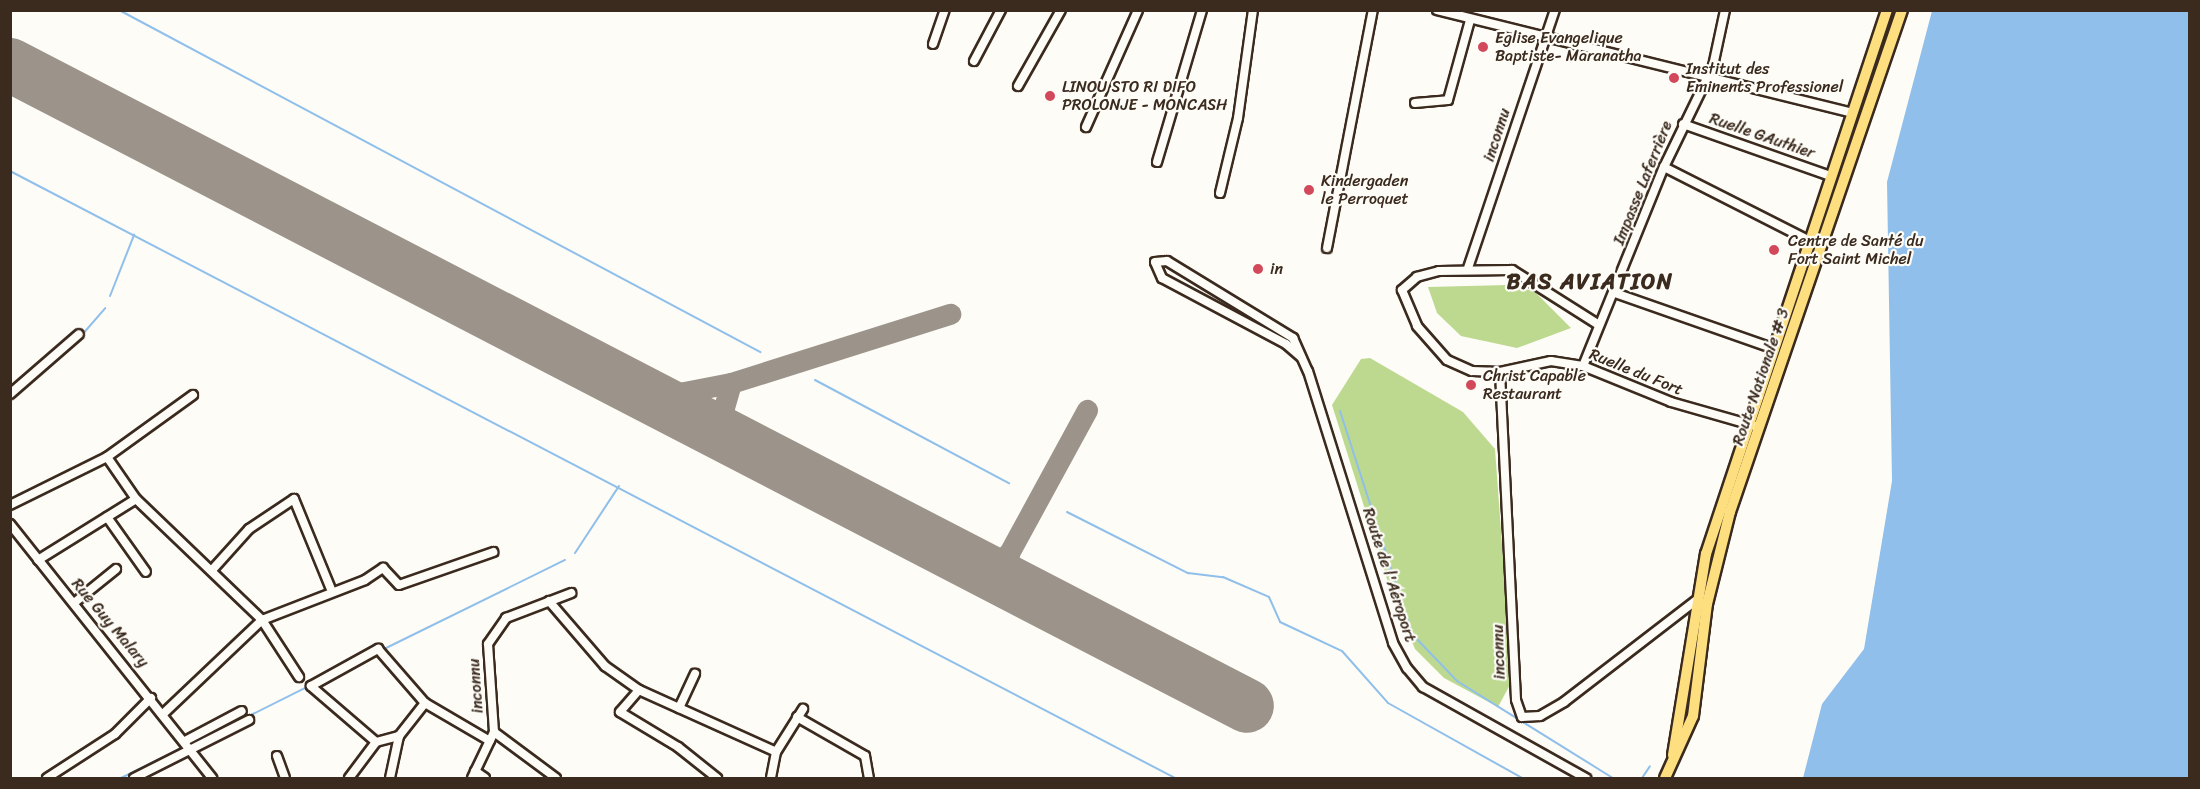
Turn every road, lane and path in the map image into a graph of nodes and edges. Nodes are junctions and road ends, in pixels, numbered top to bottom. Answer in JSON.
{"nodes":[{"id":1,"x":945,"y":10,"type":"edge"},
{"id":2,"x":1001,"y":10,"type":"edge"},
{"id":3,"x":1061,"y":10,"type":"edge"},
{"id":4,"x":1138,"y":10,"type":"edge"},
{"id":5,"x":1202,"y":10,"type":"edge"},
{"id":6,"x":1253,"y":10,"type":"edge"},
{"id":7,"x":1373,"y":10,"type":"edge"},
{"id":8,"x":1437,"y":10,"type":"edge"},
{"id":9,"x":1555,"y":10,"type":"edge"},
{"id":10,"x":1725,"y":10,"type":"edge"},
{"id":11,"x":1887,"y":10,"type":"edge"},
{"id":12,"x":1902,"y":10,"type":"edge"},
{"id":13,"x":1470,"y":20,"type":"junction"},
{"id":14,"x":1548,"y":37,"type":"junction"},
{"id":15,"x":933,"y":44,"type":"dead end"},
{"id":16,"x":974,"y":61,"type":"dead end"},
{"id":17,"x":1708,"y":75,"type":"junction"},
{"id":18,"x":1018,"y":86,"type":"dead end"},
{"id":19,"x":1415,"y":103,"type":"dead end"},
{"id":20,"x":1852,"y":113,"type":"junction"},
{"id":21,"x":1683,"y":124,"type":"junction"},
{"id":22,"x":1086,"y":127,"type":"dead end"},
{"id":23,"x":1157,"y":162,"type":"dead end"},
{"id":24,"x":1664,"y":167,"type":"junction"},
{"id":25,"x":1831,"y":176,"type":"junction"},
{"id":26,"x":1220,"y":193,"type":"dead end"},
{"id":27,"x":1809,"y":240,"type":"junction"},
{"id":28,"x":1327,"y":248,"type":"dead end"},
{"id":29,"x":1468,"y":268,"type":"junction"},
{"id":30,"x":1796,"y":277,"type":"junction"},
{"id":31,"x":1809,"y":283,"type":"junction"},
{"id":32,"x":1615,"y":293,"type":"junction"},
{"id":33,"x":1599,"y":325,"type":"junction"},
{"id":34,"x":79,"y":334,"type":"dead end"},
{"id":35,"x":1772,"y":348,"type":"junction"},
{"id":36,"x":1301,"y":357,"type":"junction"},
{"id":37,"x":1583,"y":366,"type":"junction"},
{"id":38,"x":1500,"y":372,"type":"junction"},
{"id":39,"x":10,"y":394,"type":"edge"},
{"id":40,"x":194,"y":395,"type":"dead end"},
{"id":41,"x":1747,"y":424,"type":"junction"},
{"id":42,"x":1759,"y":427,"type":"junction"},
{"id":43,"x":106,"y":457,"type":"junction"},
{"id":44,"x":136,"y":499,"type":"junction"},
{"id":45,"x":10,"y":505,"type":"edge"},
{"id":46,"x":107,"y":517,"type":"junction"},
{"id":47,"x":10,"y":524,"type":"edge"},
{"id":48,"x":493,"y":552,"type":"dead end"},
{"id":49,"x":38,"y":560,"type":"junction"},
{"id":50,"x":116,"y":569,"type":"dead end"},
{"id":51,"x":213,"y":569,"type":"junction"},
{"id":52,"x":146,"y":572,"type":"dead end"},
{"id":53,"x":331,"y":589,"type":"junction"},
{"id":54,"x":571,"y":593,"type":"dead end"},
{"id":55,"x":1695,"y":601,"type":"junction"},
{"id":56,"x":549,"y":602,"type":"junction"},
{"id":57,"x":74,"y":603,"type":"junction"},
{"id":58,"x":262,"y":620,"type":"junction"},
{"id":59,"x":695,"y":674,"type":"dead end"},
{"id":60,"x":299,"y":677,"type":"dead end"},
{"id":61,"x":639,"y":690,"type":"junction"},
{"id":62,"x":151,"y":698,"type":"junction"},
{"id":63,"x":425,"y":703,"type":"junction"},
{"id":64,"x":679,"y":708,"type":"junction"},
{"id":65,"x":242,"y":711,"type":"dead end"},
{"id":66,"x":164,"y":714,"type":"junction"},
{"id":67,"x":249,"y":720,"type":"dead end"},
{"id":68,"x":399,"y":736,"type":"junction"},
{"id":69,"x":492,"y":736,"type":"junction"},
{"id":70,"x":376,"y":742,"type":"junction"},
{"id":71,"x":188,"y":746,"type":"junction"},
{"id":72,"x":776,"y":752,"type":"junction"},
{"id":73,"x":276,"y":756,"type":"dead end"},
{"id":74,"x":1673,"y":759,"type":"junction"},
{"id":75,"x":473,"y":775,"type":"edge"},
{"id":76,"x":47,"y":778,"type":"edge"},
{"id":77,"x":134,"y":778,"type":"edge"},
{"id":78,"x":209,"y":778,"type":"edge"},
{"id":79,"x":285,"y":778,"type":"edge"},
{"id":80,"x":349,"y":778,"type":"edge"},
{"id":81,"x":390,"y":778,"type":"edge"},
{"id":82,"x":485,"y":778,"type":"edge"},
{"id":83,"x":556,"y":778,"type":"edge"},
{"id":84,"x":717,"y":778,"type":"edge"},
{"id":85,"x":771,"y":778,"type":"edge"},
{"id":86,"x":869,"y":778,"type":"edge"},
{"id":87,"x":1586,"y":778,"type":"edge"},
{"id":88,"x":1665,"y":778,"type":"edge"}],
"edges":[{"from":1,"to":15,"type":"street"},
{"from":2,"to":16,"type":"street"},
{"from":3,"to":18,"type":"street"},
{"from":4,"to":22,"type":"street"},
{"from":5,"to":23,"type":"street"},
{"from":6,"to":26,"type":"street"},
{"from":7,"to":28,"type":"street"},
{"from":8,"to":13,"type":"street"},
{"from":9,"to":14,"type":"street","name":"inconnu"},
{"from":10,"to":17,"type":"street","name":"Impasse Laferrière"},
{"from":11,"to":20,"type":"main road","name":"Route Nationale # 3"},
{"from":12,"to":31,"type":"main road","name":"Route Nationale # 3"},
{"from":13,"to":14,"type":"street"},
{"from":13,"to":19,"type":"street"},
{"from":14,"to":17,"type":"street"},
{"from":14,"to":29,"type":"street","name":"inconnu"},
{"from":17,"to":20,"type":"street"},
{"from":17,"to":21,"type":"street","name":"Impasse Laferrière"},
{"from":20,"to":25,"type":"main road","name":"Route Nationale # 3"},
{"from":21,"to":24,"type":"street","name":"Impasse Laferrière"},
{"from":21,"to":25,"type":"street","name":"Ruelle GAuthier"},
{"from":24,"to":27,"type":"street"},
{"from":24,"to":32,"type":"street","name":"Impasse Laferrière"},
{"from":25,"to":27,"type":"main road","name":"Route Nationale # 3"},
{"from":27,"to":30,"type":"main road","name":"Route Nationale # 3"},
{"from":29,"to":33,"type":"street","name":"Ruelle du Fort"},
{"from":29,"to":38,"type":"street","name":"Ruelle du Fort"},
{"from":30,"to":31,"type":"main road"},
{"from":30,"to":35,"type":"main road","name":"Route Nationale # 3"},
{"from":31,"to":42,"type":"main road","name":"Route Nationale # 3"},
{"from":32,"to":33,"type":"street","name":"Impasse Laferrière"},
{"from":32,"to":35,"type":"street"},
{"from":33,"to":37,"type":"street","name":"Impasse Laferrière"},
{"from":34,"to":39,"type":"street"},
{"from":35,"to":41,"type":"main road","name":"Route Nationale # 3"},
{"from":36,"to":36,"type":"street","name":"Route de l'Aéroport"},
{"from":36,"to":87,"type":"street","name":"Route de l'Aéroport"},
{"from":37,"to":38,"type":"street","name":"Ruelle du Fort"},
{"from":37,"to":41,"type":"street","name":"Ruelle du Fort"},
{"from":38,"to":55,"type":"street","name":"inconnu"},
{"from":40,"to":43,"type":"street"},
{"from":41,"to":42,"type":"street","name":"Ruelle du Fort"},
{"from":41,"to":55,"type":"main road","name":"Route Nationale # 3"},
{"from":42,"to":74,"type":"main road","name":"Route Nationale # 3"},
{"from":43,"to":44,"type":"street"},
{"from":43,"to":45,"type":"street"},
{"from":44,"to":46,"type":"street"},
{"from":44,"to":51,"type":"street"},
{"from":46,"to":49,"type":"street"},
{"from":46,"to":52,"type":"street"},
{"from":47,"to":49,"type":"street","name":"Rue Guy Malary"},
{"from":48,"to":53,"type":"street"},
{"from":49,"to":57,"type":"street","name":"Rue Guy Malary"},
{"from":50,"to":57,"type":"street"},
{"from":51,"to":53,"type":"street"},
{"from":51,"to":58,"type":"street"},
{"from":53,"to":58,"type":"street"},
{"from":54,"to":56,"type":"street","name":"inconnu"},
{"from":55,"to":74,"type":"main road","name":"Route Nationale # 3"},
{"from":56,"to":61,"type":"street"},
{"from":56,"to":69,"type":"street","name":"inconnu"},
{"from":57,"to":62,"type":"street","name":"Rue Guy Malary"},
{"from":58,"to":60,"type":"street"},
{"from":58,"to":66,"type":"street"},
{"from":59,"to":64,"type":"street"},
{"from":61,"to":64,"type":"street"},
{"from":61,"to":84,"type":"street"},
{"from":62,"to":66,"type":"street","name":"Rue Guy Malary"},
{"from":62,"to":76,"type":"street"},
{"from":63,"to":68,"type":"street"},
{"from":63,"to":69,"type":"street"},
{"from":63,"to":70,"type":"street"},
{"from":64,"to":72,"type":"street"},
{"from":65,"to":71,"type":"street"},
{"from":66,"to":71,"type":"street","name":"Rue Guy Malary"},
{"from":67,"to":71,"type":"street"},
{"from":68,"to":70,"type":"street"},
{"from":68,"to":81,"type":"street"},
{"from":69,"to":75,"type":"street"},
{"from":69,"to":83,"type":"street","name":"inconnu"},
{"from":70,"to":80,"type":"street"},
{"from":71,"to":77,"type":"street"},
{"from":71,"to":78,"type":"street","name":"Rue Guy Malary"},
{"from":72,"to":85,"type":"street"},
{"from":72,"to":86,"type":"street"},
{"from":73,"to":79,"type":"street"},
{"from":74,"to":88,"type":"main road","name":"Route Nationale # 3"},
{"from":75,"to":82,"type":"street"}]}
